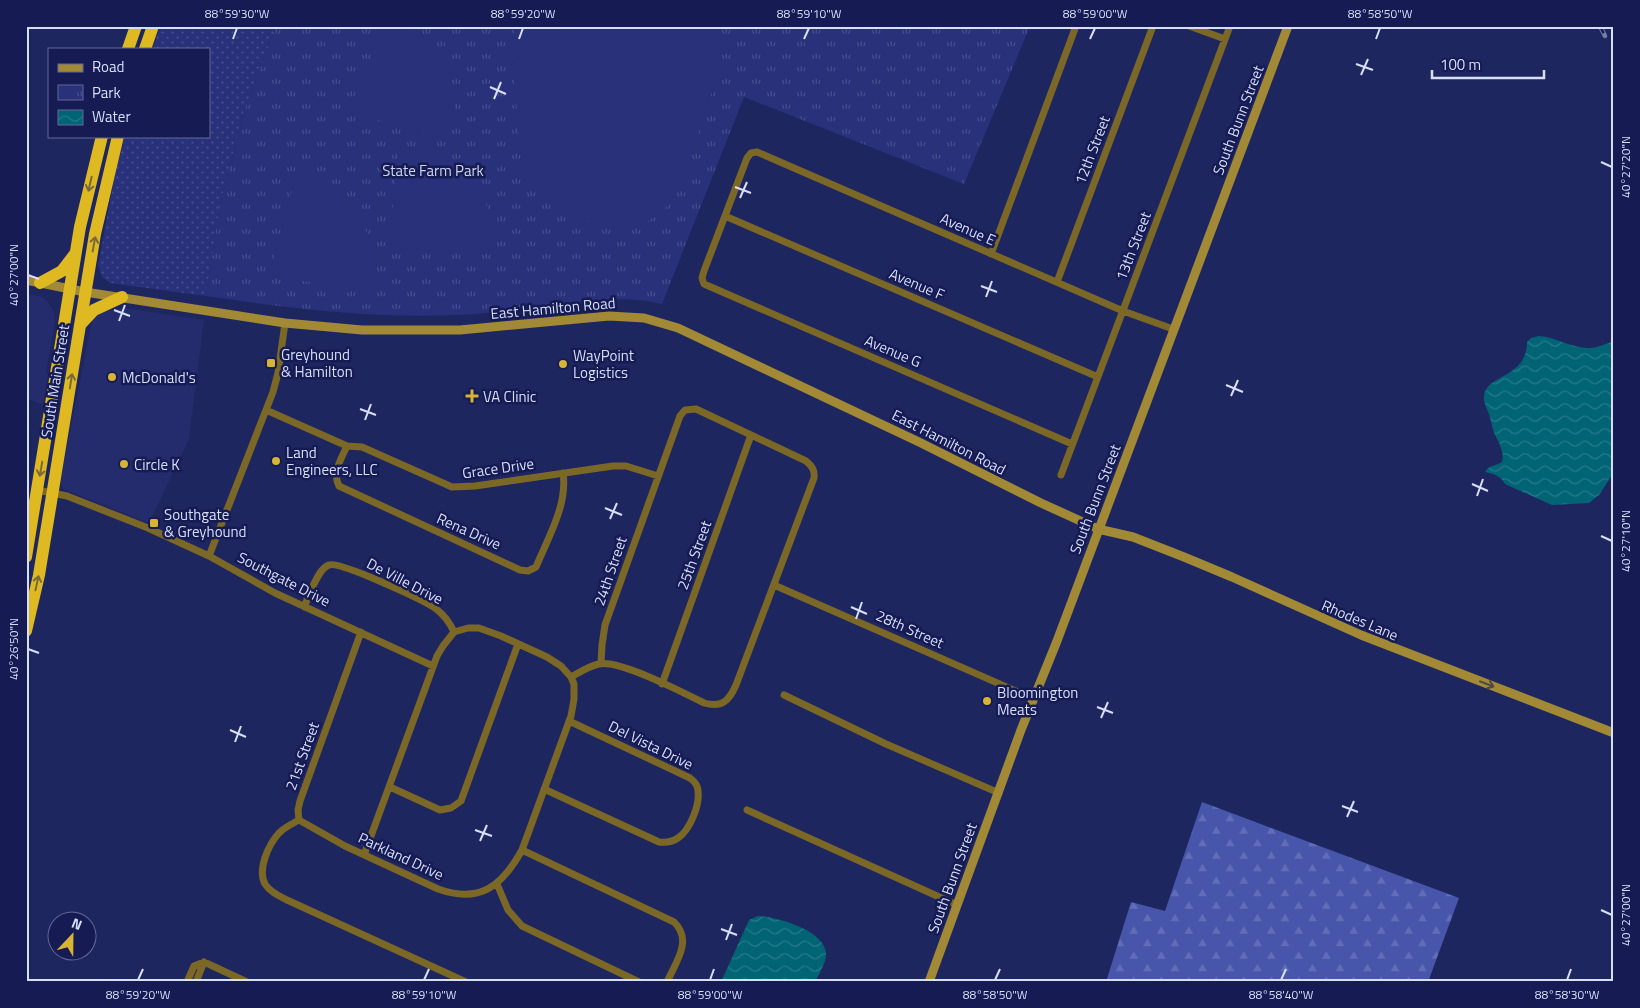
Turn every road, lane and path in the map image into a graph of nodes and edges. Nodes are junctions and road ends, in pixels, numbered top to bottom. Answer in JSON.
{"nodes":[{"id":1,"x":136,"y":26,"type":"edge"},
{"id":2,"x":153,"y":26,"type":"edge"},
{"id":3,"x":1076,"y":26,"type":"edge"},
{"id":4,"x":1153,"y":26,"type":"edge"},
{"id":5,"x":1190,"y":26,"type":"edge"},
{"id":6,"x":1230,"y":26,"type":"edge"},
{"id":7,"x":1288,"y":26,"type":"edge"},
{"id":8,"x":1225,"y":39,"type":"junction"},
{"id":9,"x":128,"y":48,"type":"edge"},
{"id":10,"x":145,"y":48,"type":"edge"},
{"id":11,"x":102,"y":138,"type":"edge"},
{"id":12,"x":118,"y":138,"type":"edge"},
{"id":13,"x":725,"y":216,"type":"junction"},
{"id":14,"x":76,"y":252,"type":"junction"},
{"id":15,"x":991,"y":254,"type":"junction"},
{"id":16,"x":26,"y":280,"type":"edge"},
{"id":17,"x":1057,"y":282,"type":"junction"},
{"id":18,"x":40,"y":283,"type":"junction"},
{"id":19,"x":70,"y":289,"type":"junction"},
{"id":20,"x":85,"y":292,"type":"junction"},
{"id":21,"x":122,"y":297,"type":"junction"},
{"id":22,"x":1123,"y":311,"type":"junction"},
{"id":23,"x":286,"y":323,"type":"junction"},
{"id":24,"x":80,"y":325,"type":"junction"},
{"id":25,"x":1173,"y":329,"type":"junction"},
{"id":26,"x":1098,"y":377,"type":"junction"},
{"id":27,"x":266,"y":410,"type":"junction"},
{"id":28,"x":751,"y":434,"type":"junction"},
{"id":29,"x":1072,"y":444,"type":"junction"},
{"id":30,"x":347,"y":446,"type":"junction"},
{"id":31,"x":563,"y":473,"type":"junction"},
{"id":32,"x":658,"y":476,"type":"junction"},
{"id":33,"x":1061,"y":476,"type":"dead end"},
{"id":34,"x":37,"y":490,"type":"junction"},
{"id":35,"x":52,"y":493,"type":"junction"},
{"id":36,"x":1098,"y":529,"type":"junction"},
{"id":37,"x":209,"y":556,"type":"junction"},
{"id":38,"x":26,"y":557,"type":"edge"},
{"id":39,"x":774,"y":585,"type":"junction"},
{"id":40,"x":304,"y":606,"type":"junction"},
{"id":41,"x":26,"y":631,"type":"edge"},
{"id":42,"x":361,"y":632,"type":"junction"},
{"id":43,"x":454,"y":632,"type":"junction"},
{"id":44,"x":518,"y":644,"type":"junction"},
{"id":45,"x":601,"y":663,"type":"junction"},
{"id":46,"x":433,"y":666,"type":"junction"},
{"id":47,"x":571,"y":677,"type":"junction"},
{"id":48,"x":662,"y":684,"type":"junction"},
{"id":49,"x":784,"y":695,"type":"dead end"},
{"id":50,"x":1034,"y":699,"type":"junction"},
{"id":51,"x":569,"y":721,"type":"junction"},
{"id":52,"x":1614,"y":733,"type":"edge"},
{"id":53,"x":390,"y":787,"type":"junction"},
{"id":54,"x":544,"y":789,"type":"junction"},
{"id":55,"x":999,"y":793,"type":"junction"},
{"id":56,"x":747,"y":810,"type":"dead end"},
{"id":57,"x":299,"y":820,"type":"junction"},
{"id":58,"x":522,"y":850,"type":"junction"},
{"id":59,"x":364,"y":855,"type":"junction"},
{"id":60,"x":496,"y":884,"type":"junction"},
{"id":61,"x":957,"y":905,"type":"junction"},
{"id":62,"x":204,"y":962,"type":"junction"},
{"id":63,"x":187,"y":982,"type":"edge"},
{"id":64,"x":196,"y":982,"type":"edge"},
{"id":65,"x":247,"y":982,"type":"edge"},
{"id":66,"x":466,"y":982,"type":"edge"},
{"id":67,"x":639,"y":982,"type":"edge"},
{"id":68,"x":667,"y":982,"type":"edge"},
{"id":69,"x":929,"y":982,"type":"edge"}],
"edges":[{"from":1,"to":9,"type":"highway"},
{"from":2,"to":10,"type":"highway"},
{"from":3,"to":15,"type":"street"},
{"from":4,"to":17,"type":"street","name":"12th Street"},
{"from":5,"to":8,"type":"street"},
{"from":6,"to":8,"type":"street","name":"13th Street"},
{"from":7,"to":25,"type":"street","name":"South Bunn Street"},
{"from":8,"to":22,"type":"street","name":"13th Street"},
{"from":11,"to":14,"type":"highway","name":"South Main Street","one_way":true},
{"from":20,"to":12,"type":"highway","name":"South Main Street","one_way":true},
{"from":13,"to":15,"type":"street","name":"Avenue E"},
{"from":13,"to":26,"type":"street","name":"Avenue F"},
{"from":13,"to":29,"type":"street","name":"Avenue G"},
{"from":14,"to":18,"type":"highway"},
{"from":14,"to":19,"type":"highway","name":"South Main Street"},
{"from":15,"to":17,"type":"street","name":"Avenue E"},
{"from":16,"to":18,"type":"street","name":"East Hamilton Road"},
{"from":17,"to":22,"type":"street","name":"Avenue E"},
{"from":18,"to":19,"type":"street","name":"East Hamilton Road"},
{"from":19,"to":20,"type":"street","name":"East Hamilton Road"},
{"from":19,"to":34,"type":"highway","name":"South Main Street","one_way":true},
{"from":20,"to":21,"type":"street","name":"East Hamilton Road"},
{"from":20,"to":24,"type":"highway","name":"South Main Street"},
{"from":21,"to":23,"type":"street","name":"East Hamilton Road"},
{"from":21,"to":24,"type":"highway"},
{"from":22,"to":25,"type":"street","name":"Avenue E"},
{"from":22,"to":26,"type":"street","name":"13th Street"},
{"from":23,"to":27,"type":"street"},
{"from":23,"to":36,"type":"street","name":"East Hamilton Road"},
{"from":35,"to":24,"type":"highway","name":"South Main Street","one_way":true},
{"from":25,"to":36,"type":"street","name":"South Bunn Street"},
{"from":26,"to":29,"type":"street","name":"13th Street"},
{"from":27,"to":30,"type":"street","name":"Grace Drive"},
{"from":27,"to":37,"type":"street"},
{"from":28,"to":32,"type":"street","name":"24th Street"},
{"from":28,"to":39,"type":"street"},
{"from":28,"to":48,"type":"street","name":"25th Street"},
{"from":29,"to":33,"type":"street","name":"13th Street"},
{"from":30,"to":31,"type":"street","name":"Grace Drive"},
{"from":30,"to":31,"type":"street","name":"Rena Drive"},
{"from":31,"to":32,"type":"street","name":"Grace Drive"},
{"from":32,"to":45,"type":"street","name":"24th Street"},
{"from":34,"to":35,"type":"street","name":"Southgate Drive"},
{"from":34,"to":38,"type":"highway","name":"South Main Street"},
{"from":35,"to":37,"type":"street","name":"Southgate Drive"},
{"from":41,"to":35,"type":"highway","name":"South Main Street","one_way":true},
{"from":36,"to":50,"type":"street","name":"South Bunn Street"},
{"from":36,"to":52,"type":"street","name":"Rhodes Lane","one_way":true},
{"from":37,"to":40,"type":"street","name":"Southgate Drive"},
{"from":39,"to":48,"type":"street"},
{"from":39,"to":50,"type":"street","name":"28th Street"},
{"from":40,"to":42,"type":"street","name":"Southgate Drive"},
{"from":40,"to":43,"type":"street","name":"De Ville Drive"},
{"from":42,"to":46,"type":"street","name":"Southgate Drive"},
{"from":42,"to":57,"type":"street","name":"21st Street"},
{"from":43,"to":44,"type":"street"},
{"from":43,"to":46,"type":"street"},
{"from":44,"to":47,"type":"street"},
{"from":44,"to":53,"type":"street"},
{"from":45,"to":47,"type":"street"},
{"from":45,"to":48,"type":"street"},
{"from":46,"to":53,"type":"street"},
{"from":47,"to":51,"type":"street"},
{"from":49,"to":55,"type":"street"},
{"from":50,"to":55,"type":"street","name":"South Bunn Street"},
{"from":51,"to":54,"type":"street"},
{"from":51,"to":54,"type":"street","name":"Del Vista Drive"},
{"from":53,"to":59,"type":"street"},
{"from":54,"to":58,"type":"street"},
{"from":55,"to":61,"type":"street","name":"South Bunn Street"},
{"from":56,"to":61,"type":"street"},
{"from":57,"to":59,"type":"street","name":"Parkland Drive"},
{"from":57,"to":66,"type":"street"},
{"from":58,"to":60,"type":"street"},
{"from":58,"to":68,"type":"street"},
{"from":59,"to":60,"type":"street","name":"Parkland Drive"},
{"from":60,"to":67,"type":"street"},
{"from":61,"to":69,"type":"street","name":"South Bunn Street"},
{"from":62,"to":63,"type":"street"},
{"from":62,"to":64,"type":"street"},
{"from":62,"to":65,"type":"street"}]}
